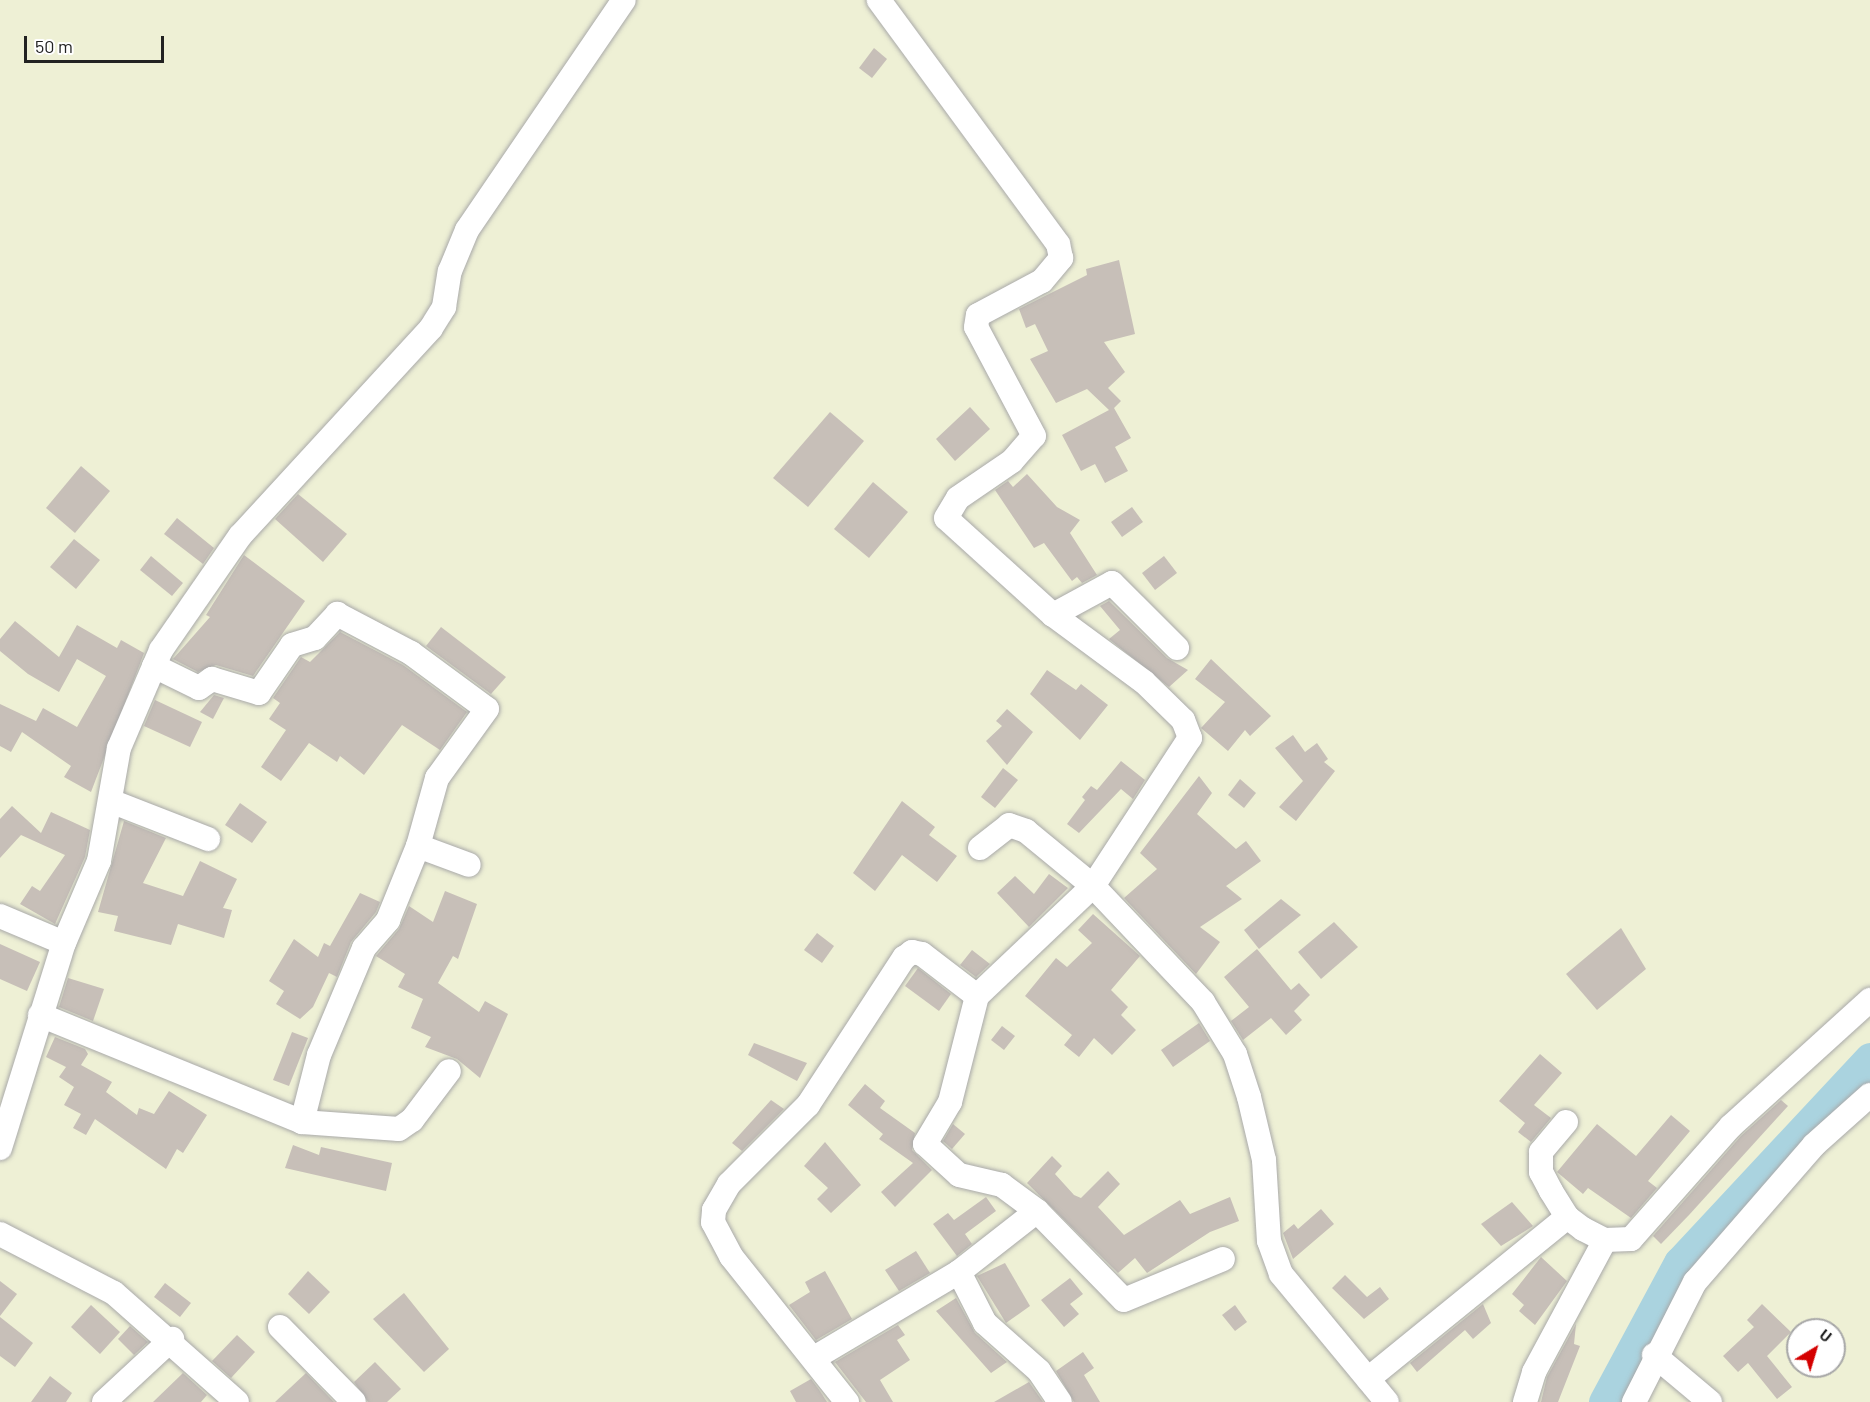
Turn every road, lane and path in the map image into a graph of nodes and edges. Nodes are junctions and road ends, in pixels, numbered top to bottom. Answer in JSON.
{"nodes":[{"id":1,"x":624,"y":0,"type":"edge"},
{"id":2,"x":879,"y":0,"type":"edge"},
{"id":3,"x":1053,"y":615,"type":"junction"},
{"id":4,"x":1177,"y":648,"type":"dead end"},
{"id":5,"x":154,"y":666,"type":"junction"},
{"id":6,"x":113,"y":802,"type":"junction"},
{"id":7,"x":208,"y":838,"type":"dead end"},
{"id":8,"x":418,"y":846,"type":"junction"},
{"id":9,"x":980,"y":848,"type":"dead end"},
{"id":10,"x":469,"y":865,"type":"dead end"},
{"id":11,"x":1093,"y":886,"type":"junction"},
{"id":12,"x":0,"y":916,"type":"edge"},
{"id":13,"x":64,"y":943,"type":"junction"},
{"id":14,"x":977,"y":996,"type":"junction"},
{"id":15,"x":1870,"y":1000,"type":"edge"},
{"id":16,"x":40,"y":1015,"type":"junction"},
{"id":17,"x":449,"y":1071,"type":"dead end"},
{"id":18,"x":1870,"y":1095,"type":"edge"},
{"id":19,"x":302,"y":1122,"type":"junction"},
{"id":20,"x":1566,"y":1122,"type":"dead end"},
{"id":21,"x":0,"y":1148,"type":"edge"},
{"id":22,"x":1037,"y":1211,"type":"junction"},
{"id":23,"x":1567,"y":1217,"type":"junction"},
{"id":24,"x":0,"y":1234,"type":"edge"},
{"id":25,"x":1605,"y":1240,"type":"junction"},
{"id":26,"x":1223,"y":1259,"type":"dead end"},
{"id":27,"x":959,"y":1272,"type":"junction"},
{"id":28,"x":280,"y":1327,"type":"dead end"},
{"id":29,"x":172,"y":1339,"type":"junction"},
{"id":30,"x":1654,"y":1355,"type":"junction"},
{"id":31,"x":814,"y":1358,"type":"junction"},
{"id":32,"x":1368,"y":1379,"type":"junction"},
{"id":33,"x":104,"y":1402,"type":"edge"},
{"id":34,"x":237,"y":1402,"type":"edge"},
{"id":35,"x":354,"y":1402,"type":"edge"},
{"id":36,"x":848,"y":1402,"type":"edge"},
{"id":37,"x":1060,"y":1402,"type":"edge"},
{"id":38,"x":1388,"y":1402,"type":"edge"},
{"id":39,"x":1525,"y":1402,"type":"edge"},
{"id":40,"x":1634,"y":1402,"type":"edge"},
{"id":41,"x":1710,"y":1402,"type":"edge"}],
"edges":[{"from":1,"to":5,"type":"street"},
{"from":2,"to":3,"type":"street"},
{"from":3,"to":4,"type":"street"},
{"from":3,"to":11,"type":"street"},
{"from":5,"to":6,"type":"street"},
{"from":5,"to":8,"type":"street"},
{"from":6,"to":7,"type":"street"},
{"from":6,"to":13,"type":"street"},
{"from":8,"to":10,"type":"street"},
{"from":8,"to":19,"type":"street"},
{"from":9,"to":11,"type":"street"},
{"from":11,"to":14,"type":"street"},
{"from":11,"to":32,"type":"street"},
{"from":12,"to":13,"type":"street"},
{"from":13,"to":16,"type":"street"},
{"from":14,"to":22,"type":"street"},
{"from":14,"to":31,"type":"street"},
{"from":15,"to":25,"type":"street"},
{"from":16,"to":19,"type":"street"},
{"from":16,"to":21,"type":"street"},
{"from":17,"to":19,"type":"street"},
{"from":18,"to":30,"type":"street"},
{"from":20,"to":23,"type":"street"},
{"from":22,"to":26,"type":"street"},
{"from":22,"to":27,"type":"street"},
{"from":23,"to":25,"type":"street"},
{"from":23,"to":32,"type":"street"},
{"from":24,"to":29,"type":"street"},
{"from":25,"to":39,"type":"street"},
{"from":27,"to":31,"type":"street"},
{"from":27,"to":37,"type":"street"},
{"from":28,"to":35,"type":"street"},
{"from":29,"to":33,"type":"street"},
{"from":29,"to":34,"type":"street"},
{"from":30,"to":40,"type":"street"},
{"from":30,"to":41,"type":"street"},
{"from":31,"to":36,"type":"street"},
{"from":32,"to":38,"type":"street"}]}
